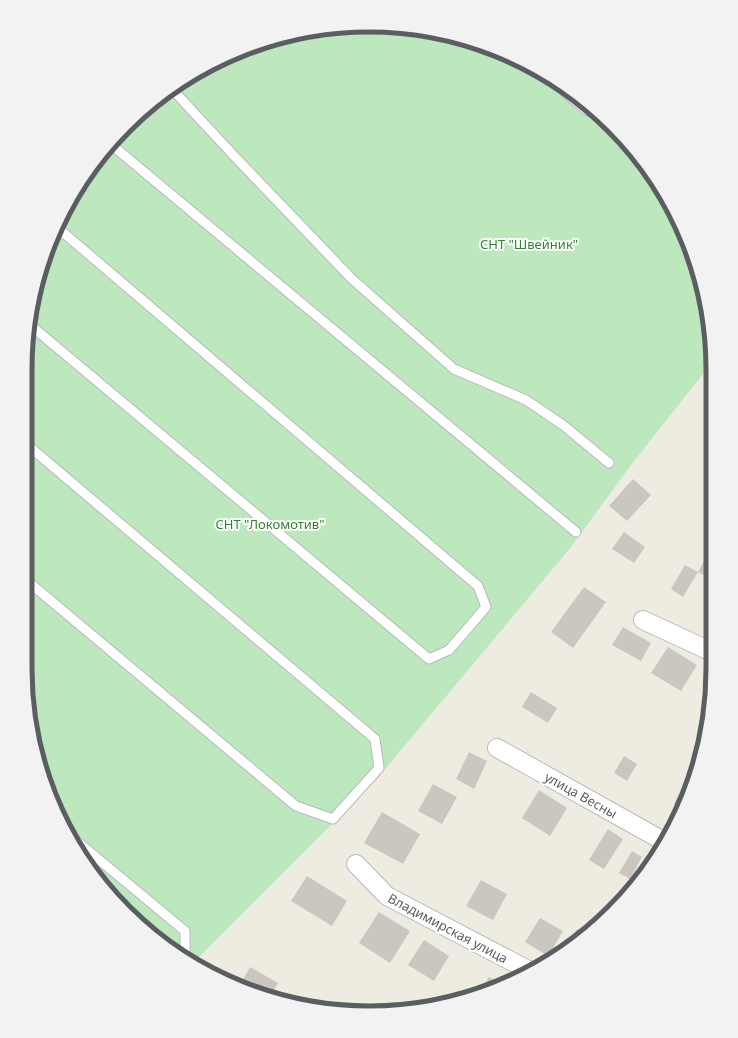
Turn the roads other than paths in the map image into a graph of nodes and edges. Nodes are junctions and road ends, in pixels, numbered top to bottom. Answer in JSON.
{"nodes":[{"id":1,"x":176,"y":93,"type":"edge"},
{"id":2,"x":115,"y":148,"type":"edge"},
{"id":3,"x":62,"y":231,"type":"edge"},
{"id":4,"x":35,"y":328,"type":"edge"},
{"id":5,"x":32,"y":448,"type":"edge"},
{"id":6,"x":609,"y":462,"type":"dead end"},
{"id":7,"x":576,"y":532,"type":"dead end"},
{"id":8,"x":32,"y":585,"type":"edge"},
{"id":9,"x":643,"y":620,"type":"dead end"},
{"id":10,"x":706,"y":649,"type":"edge"},
{"id":11,"x":497,"y":748,"type":"dead end"},
{"id":12,"x":660,"y":839,"type":"edge"},
{"id":13,"x":82,"y":846,"type":"edge"},
{"id":14,"x":356,"y":864,"type":"dead end"},
{"id":15,"x":185,"y":951,"type":"edge"},
{"id":16,"x":524,"y":968,"type":"edge"}],
"edges":[{"from":1,"to":6,"type":"lane"},
{"from":2,"to":7,"type":"lane"},
{"from":3,"to":4,"type":"lane"},
{"from":5,"to":8,"type":"lane"},
{"from":9,"to":10,"type":"street"},
{"from":11,"to":12,"type":"street","name":"улица Весны"},
{"from":13,"to":15,"type":"lane"},
{"from":14,"to":16,"type":"street","name":"Владимирская улица"}]}
